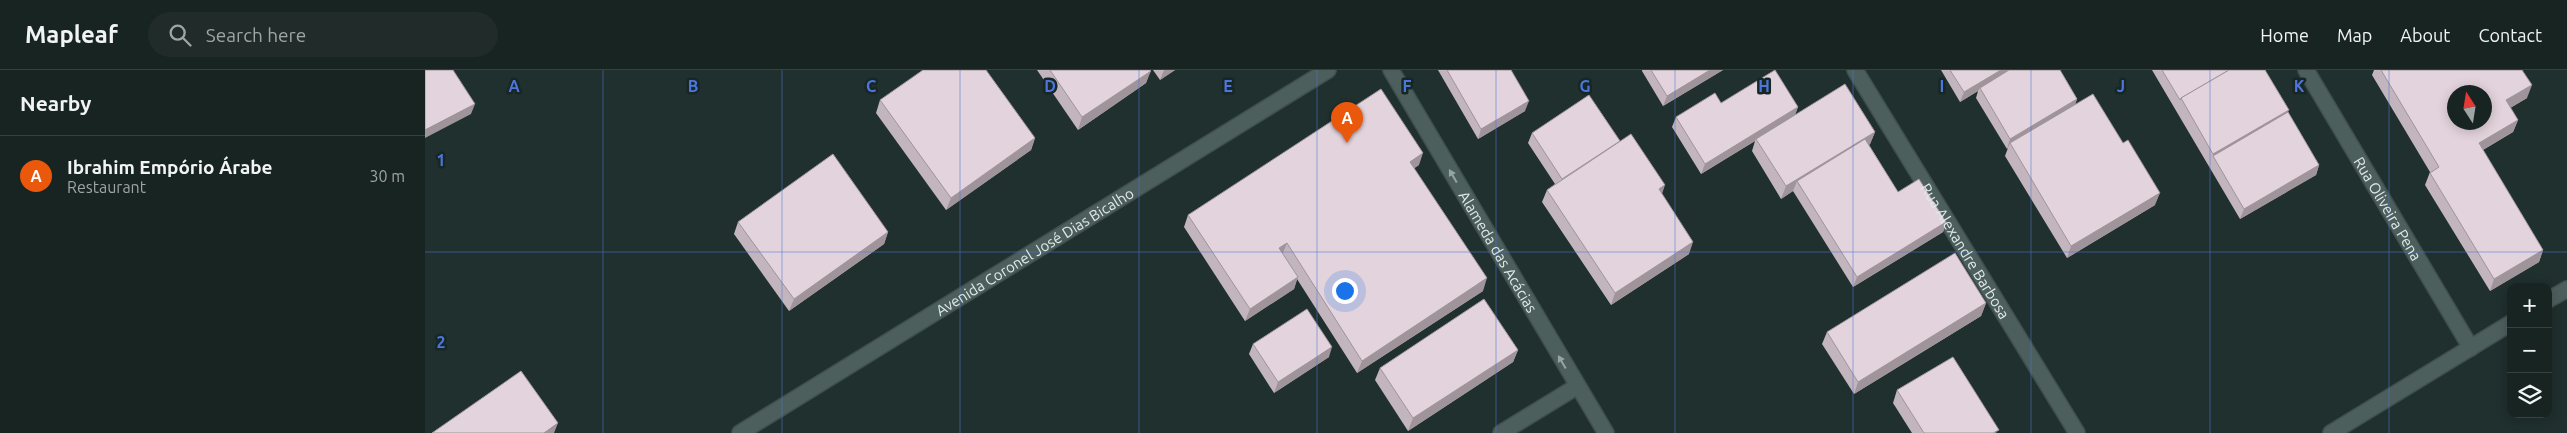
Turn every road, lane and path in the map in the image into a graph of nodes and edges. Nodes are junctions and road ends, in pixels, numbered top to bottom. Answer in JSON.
{"nodes":[{"id":1,"x":1328,"y":70,"type":"edge"},
{"id":2,"x":1391,"y":70,"type":"edge"},
{"id":3,"x":1855,"y":70,"type":"edge"},
{"id":4,"x":2307,"y":70,"type":"edge"},
{"id":5,"x":2567,"y":289,"type":"edge"},
{"id":6,"x":2552,"y":298,"type":"edge"},
{"id":7,"x":2507,"y":326,"type":"edge"},
{"id":8,"x":2471,"y":348,"type":"junction"},
{"id":9,"x":1576,"y":387,"type":"junction"},
{"id":10,"x":740,"y":433,"type":"edge"},
{"id":11,"x":1501,"y":433,"type":"edge"},
{"id":12,"x":1606,"y":433,"type":"edge"},
{"id":13,"x":2077,"y":433,"type":"edge"},
{"id":14,"x":2331,"y":433,"type":"edge"}],
"edges":[{"from":1,"to":10,"type":"street","name":"Avenida Coronel José Dias Bicalho"},
{"from":9,"to":2,"type":"street","name":"Alameda das Acácias","one_way":true},
{"from":3,"to":13,"type":"street","name":"Rua Alexandre Barbosa"},
{"from":4,"to":8,"type":"street","name":"Rua Oliveira Pena"},
{"from":5,"to":6,"type":"street"},
{"from":7,"to":8,"type":"street"},
{"from":8,"to":14,"type":"street"},
{"from":9,"to":11,"type":"street"},
{"from":9,"to":12,"type":"street","name":"Alameda das Acácias"}]}
